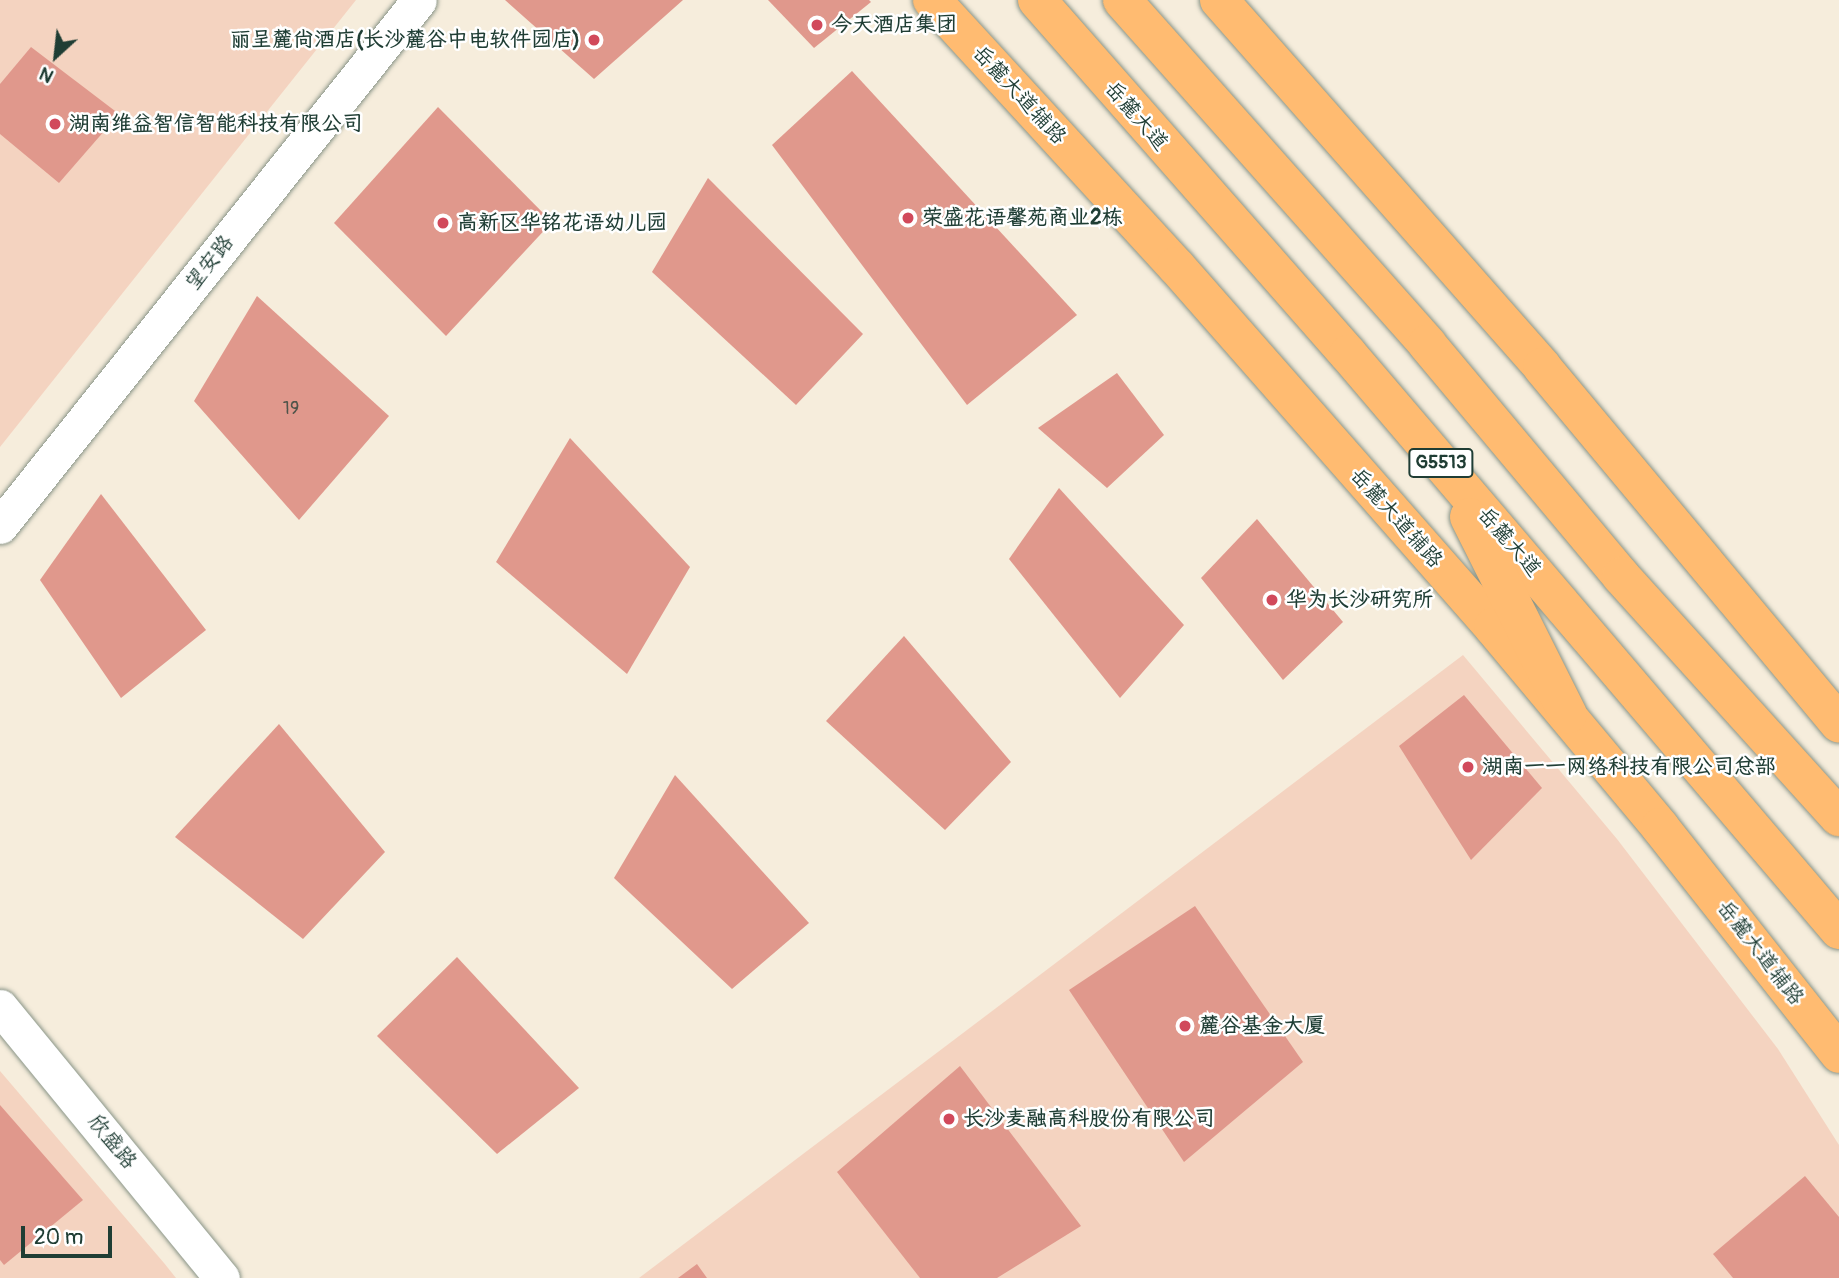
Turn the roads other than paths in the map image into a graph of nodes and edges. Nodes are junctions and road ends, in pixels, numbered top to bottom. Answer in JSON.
{"nodes":[{"id":1,"x":398,"y":0,"type":"edge"},
{"id":2,"x":419,"y":0,"type":"edge"},
{"id":3,"x":932,"y":0,"type":"edge"},
{"id":4,"x":1037,"y":0,"type":"edge"},
{"id":5,"x":1122,"y":0,"type":"edge"},
{"id":6,"x":1219,"y":0,"type":"edge"},
{"id":7,"x":1443,"y":465,"type":"junction"},
{"id":8,"x":0,"y":501,"type":"edge"},
{"id":9,"x":0,"y":526,"type":"edge"},
{"id":10,"x":1568,"y":715,"type":"junction"},
{"id":11,"x":1839,"y":723,"type":"edge"},
{"id":12,"x":1839,"y":817,"type":"edge"},
{"id":13,"x":1839,"y":930,"type":"edge"},
{"id":14,"x":0,"y":1007,"type":"edge"},
{"id":15,"x":0,"y":1035,"type":"edge"},
{"id":16,"x":1839,"y":1054,"type":"edge"},
{"id":17,"x":201,"y":1278,"type":"edge"},
{"id":18,"x":222,"y":1278,"type":"edge"}],
"edges":[{"from":1,"to":8,"type":"street","name":"望安路"},
{"from":2,"to":9,"type":"street","name":"望安路"},
{"from":3,"to":10,"type":"main road","name":"岳麓大道辅路"},
{"from":4,"to":7,"type":"main road","name":"岳麓大道","number":"G5513"},
{"from":5,"to":12,"type":"main road","number":"G5513"},
{"from":6,"to":11,"type":"main road"},
{"from":7,"to":10,"type":"main road"},
{"from":7,"to":13,"type":"main road","name":"岳麓大道","number":"G5513"},
{"from":10,"to":16,"type":"main road","name":"岳麓大道辅路"},
{"from":14,"to":18,"type":"street","name":"欣盛路"},
{"from":15,"to":17,"type":"street","name":"欣盛路"}]}
